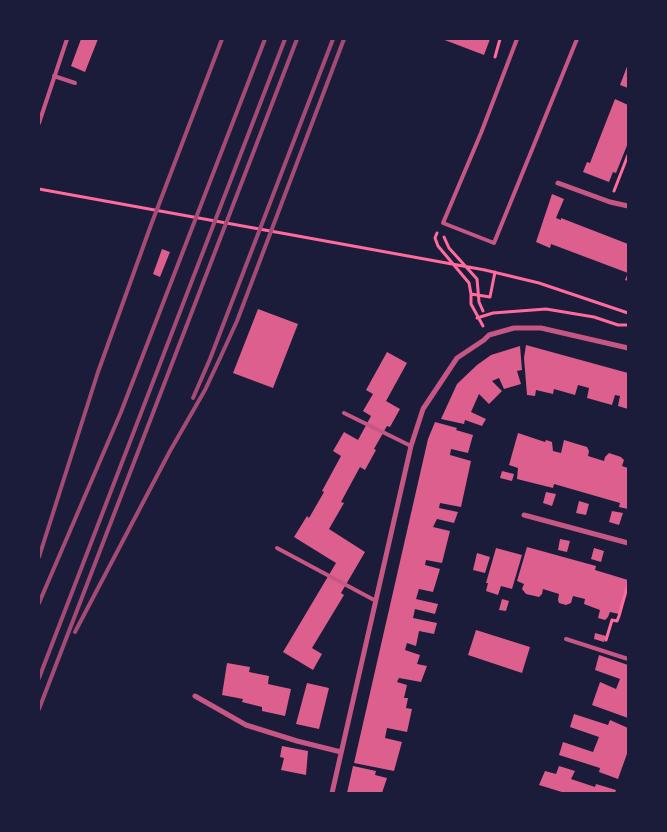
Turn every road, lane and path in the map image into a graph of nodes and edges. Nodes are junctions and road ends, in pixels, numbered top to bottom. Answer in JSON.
{"nodes":[{"id":1,"x":67,"y":39,"type":"edge"},
{"id":2,"x":517,"y":39,"type":"edge"},
{"id":3,"x":577,"y":39,"type":"edge"},
{"id":4,"x":54,"y":76,"type":"junction"},
{"id":5,"x":75,"y":82,"type":"dead end"},
{"id":6,"x":39,"y":123,"type":"edge"},
{"id":7,"x":628,"y":155,"type":"edge"},
{"id":8,"x":558,"y":183,"type":"dead end"},
{"id":9,"x":39,"y":189,"type":"edge"},
{"id":10,"x":610,"y":202,"type":"junction"},
{"id":11,"x":628,"y":206,"type":"edge"},
{"id":12,"x":443,"y":223,"type":"junction"},
{"id":13,"x":495,"y":272,"type":"junction"},
{"id":14,"x":472,"y":294,"type":"junction"},
{"id":15,"x":479,"y":295,"type":"junction"},
{"id":16,"x":483,"y":311,"type":"dead end"},
{"id":17,"x":628,"y":313,"type":"edge"},
{"id":18,"x":477,"y":318,"type":"junction"},
{"id":19,"x":628,"y":325,"type":"edge"},
{"id":20,"x":489,"y":335,"type":"junction"},
{"id":21,"x":628,"y":348,"type":"edge"},
{"id":22,"x":344,"y":412,"type":"dead end"},
{"id":23,"x":411,"y":446,"type":"junction"},
{"id":24,"x":524,"y":516,"type":"dead end"},
{"id":25,"x":628,"y":544,"type":"edge"},
{"id":26,"x":276,"y":548,"type":"dead end"},
{"id":27,"x":628,"y":584,"type":"edge"},
{"id":28,"x":376,"y":601,"type":"junction"},
{"id":29,"x":566,"y":639,"type":"dead end"},
{"id":30,"x":604,"y":644,"type":"dead end"},
{"id":31,"x":628,"y":659,"type":"edge"},
{"id":32,"x":195,"y":696,"type":"dead end"},
{"id":33,"x":342,"y":752,"type":"junction"},
{"id":34,"x":332,"y":793,"type":"edge"}],
"edges":[{"from":1,"to":4,"type":"lane"},
{"from":2,"to":12,"type":"lane"},
{"from":3,"to":12,"type":"lane"},
{"from":4,"to":5,"type":"lane"},
{"from":4,"to":6,"type":"lane"},
{"from":7,"to":10,"type":"path"},
{"from":8,"to":10,"type":"street"},
{"from":9,"to":13,"type":"path"},
{"from":10,"to":11,"type":"street"},
{"from":12,"to":14,"type":"path"},
{"from":12,"to":15,"type":"path"},
{"from":13,"to":15,"type":"path"},
{"from":13,"to":17,"type":"path"},
{"from":14,"to":15,"type":"path"},
{"from":14,"to":18,"type":"path"},
{"from":15,"to":16,"type":"path"},
{"from":18,"to":19,"type":"path"},
{"from":18,"to":20,"type":"path"},
{"from":20,"to":21,"type":"street"},
{"from":20,"to":23,"type":"street"},
{"from":22,"to":23,"type":"lane"},
{"from":23,"to":28,"type":"street"},
{"from":24,"to":25,"type":"street"},
{"from":26,"to":28,"type":"lane"},
{"from":27,"to":30,"type":"path"},
{"from":28,"to":33,"type":"street"},
{"from":29,"to":31,"type":"lane"},
{"from":32,"to":33,"type":"street"},
{"from":33,"to":34,"type":"street"}]}
